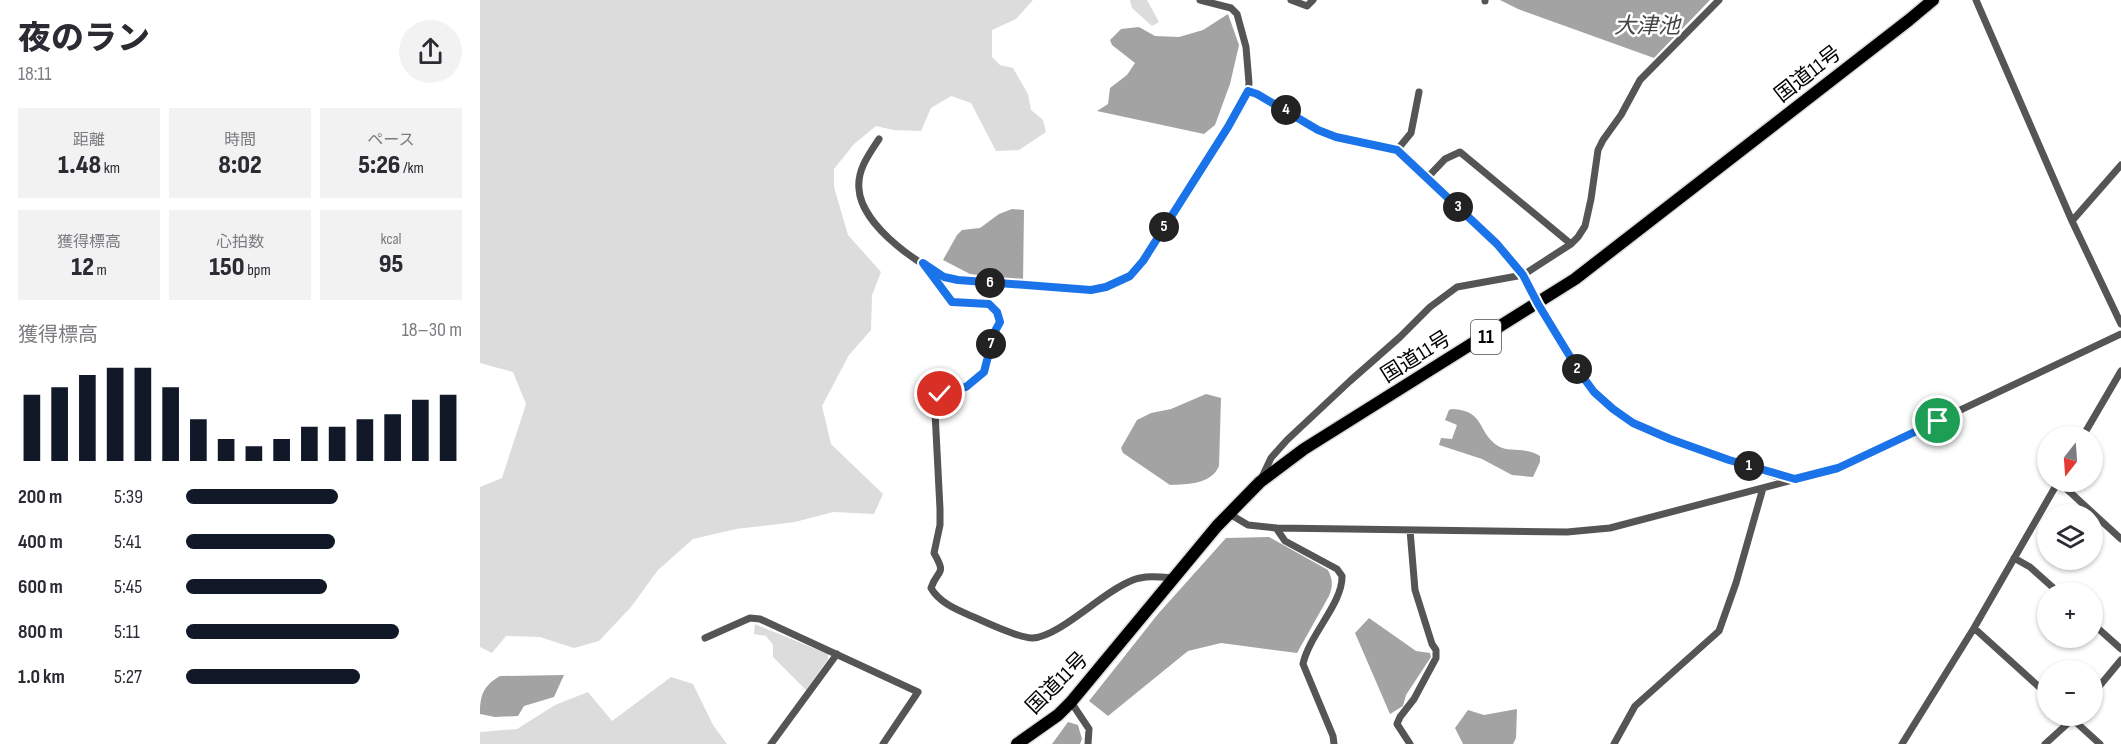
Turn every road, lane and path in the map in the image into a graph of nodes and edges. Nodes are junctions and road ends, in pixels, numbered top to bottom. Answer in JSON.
{"nodes":[{"id":1,"x":1200,"y":0,"type":"edge"},
{"id":2,"x":1291,"y":0,"type":"edge"},
{"id":3,"x":1313,"y":0,"type":"edge"},
{"id":4,"x":1719,"y":0,"type":"edge"},
{"id":5,"x":1933,"y":0,"type":"edge"},
{"id":6,"x":1976,"y":0,"type":"edge"},
{"id":7,"x":1248,"y":91,"type":"junction"},
{"id":8,"x":1419,"y":92,"type":"dead end"},
{"id":9,"x":879,"y":139,"type":"dead end"},
{"id":10,"x":1397,"y":150,"type":"junction"},
{"id":11,"x":2121,"y":165,"type":"edge"},
{"id":12,"x":1426,"y":178,"type":"junction"},
{"id":13,"x":2072,"y":221,"type":"junction"},
{"id":14,"x":1571,"y":244,"type":"junction"},
{"id":15,"x":923,"y":263,"type":"junction"},
{"id":16,"x":1523,"y":275,"type":"junction"},
{"id":17,"x":1538,"y":304,"type":"junction"},
{"id":18,"x":2121,"y":324,"type":"edge"},
{"id":19,"x":2121,"y":334,"type":"edge"},
{"id":20,"x":2121,"y":371,"type":"edge"},
{"id":21,"x":2090,"y":426,"type":"edge"},
{"id":22,"x":1795,"y":479,"type":"junction"},
{"id":23,"x":1260,"y":482,"type":"junction"},
{"id":24,"x":1763,"y":488,"type":"junction"},
{"id":25,"x":2052,"y":492,"type":"edge"},
{"id":26,"x":2069,"y":492,"type":"edge"},
{"id":27,"x":1228,"y":513,"type":"junction"},
{"id":28,"x":1276,"y":528,"type":"junction"},
{"id":29,"x":1410,"y":530,"type":"junction"},
{"id":30,"x":2121,"y":538,"type":"edge"},
{"id":31,"x":2014,"y":558,"type":"junction"},
{"id":32,"x":1175,"y":578,"type":"junction"},
{"id":33,"x":2047,"y":582,"type":"edge"},
{"id":34,"x":1974,"y":628,"type":"junction"},
{"id":35,"x":2103,"y":633,"type":"edge"},
{"id":36,"x":705,"y":638,"type":"dead end"},
{"id":37,"x":2121,"y":649,"type":"edge"},
{"id":38,"x":837,"y":654,"type":"junction"},
{"id":39,"x":2121,"y":660,"type":"edge"},
{"id":40,"x":2103,"y":682,"type":"edge"},
{"id":41,"x":2037,"y":685,"type":"edge"},
{"id":42,"x":1071,"y":702,"type":"junction"},
{"id":43,"x":2064,"y":726,"type":"edge"},
{"id":44,"x":2082,"y":726,"type":"edge"},
{"id":45,"x":771,"y":744,"type":"edge"},
{"id":46,"x":883,"y":744,"type":"edge"},
{"id":47,"x":1017,"y":744,"type":"edge"},
{"id":48,"x":1088,"y":744,"type":"edge"},
{"id":49,"x":1334,"y":744,"type":"edge"},
{"id":50,"x":1410,"y":744,"type":"edge"},
{"id":51,"x":1614,"y":744,"type":"edge"},
{"id":52,"x":1902,"y":744,"type":"edge"},
{"id":53,"x":2045,"y":744,"type":"edge"},
{"id":54,"x":2100,"y":744,"type":"edge"}],
"edges":[{"from":1,"to":7,"type":"street"},
{"from":2,"to":3,"type":"street"},
{"from":4,"to":14,"type":"street"},
{"from":5,"to":17,"type":"highway","name":"国道11号","number":"11"},
{"from":6,"to":13,"type":"street"},
{"from":7,"to":10,"type":"street"},
{"from":7,"to":15,"type":"street"},
{"from":8,"to":10,"type":"street"},
{"from":9,"to":15,"type":"street"},
{"from":10,"to":12,"type":"street"},
{"from":11,"to":13,"type":"street"},
{"from":12,"to":14,"type":"street"},
{"from":12,"to":16,"type":"street"},
{"from":13,"to":18,"type":"street"},
{"from":14,"to":16,"type":"street"},
{"from":15,"to":32,"type":"street"},
{"from":16,"to":17,"type":"street"},
{"from":16,"to":23,"type":"street"},
{"from":17,"to":22,"type":"street"},
{"from":17,"to":23,"type":"highway","name":"国道11号","number":"11"},
{"from":19,"to":22,"type":"street"},
{"from":20,"to":21,"type":"street"},
{"from":22,"to":24,"type":"street"},
{"from":23,"to":27,"type":"highway","name":"国道11号","number":"11"},
{"from":24,"to":29,"type":"street"},
{"from":24,"to":51,"type":"street"},
{"from":25,"to":31,"type":"street"},
{"from":26,"to":30,"type":"street"},
{"from":27,"to":28,"type":"street"},
{"from":27,"to":32,"type":"highway","name":"国道11号","number":"11"},
{"from":28,"to":29,"type":"street"},
{"from":28,"to":49,"type":"street"},
{"from":29,"to":50,"type":"street"},
{"from":31,"to":33,"type":"street"},
{"from":31,"to":34,"type":"street"},
{"from":32,"to":42,"type":"highway","name":"国道11号","number":"11"},
{"from":34,"to":41,"type":"street"},
{"from":34,"to":52,"type":"street"},
{"from":35,"to":37,"type":"street"},
{"from":36,"to":38,"type":"street"},
{"from":38,"to":45,"type":"street"},
{"from":38,"to":46,"type":"street"},
{"from":39,"to":40,"type":"street"},
{"from":42,"to":47,"type":"highway","name":"国道11号","number":"11"},
{"from":42,"to":48,"type":"street"},
{"from":43,"to":53,"type":"street"},
{"from":44,"to":54,"type":"street"}]}
